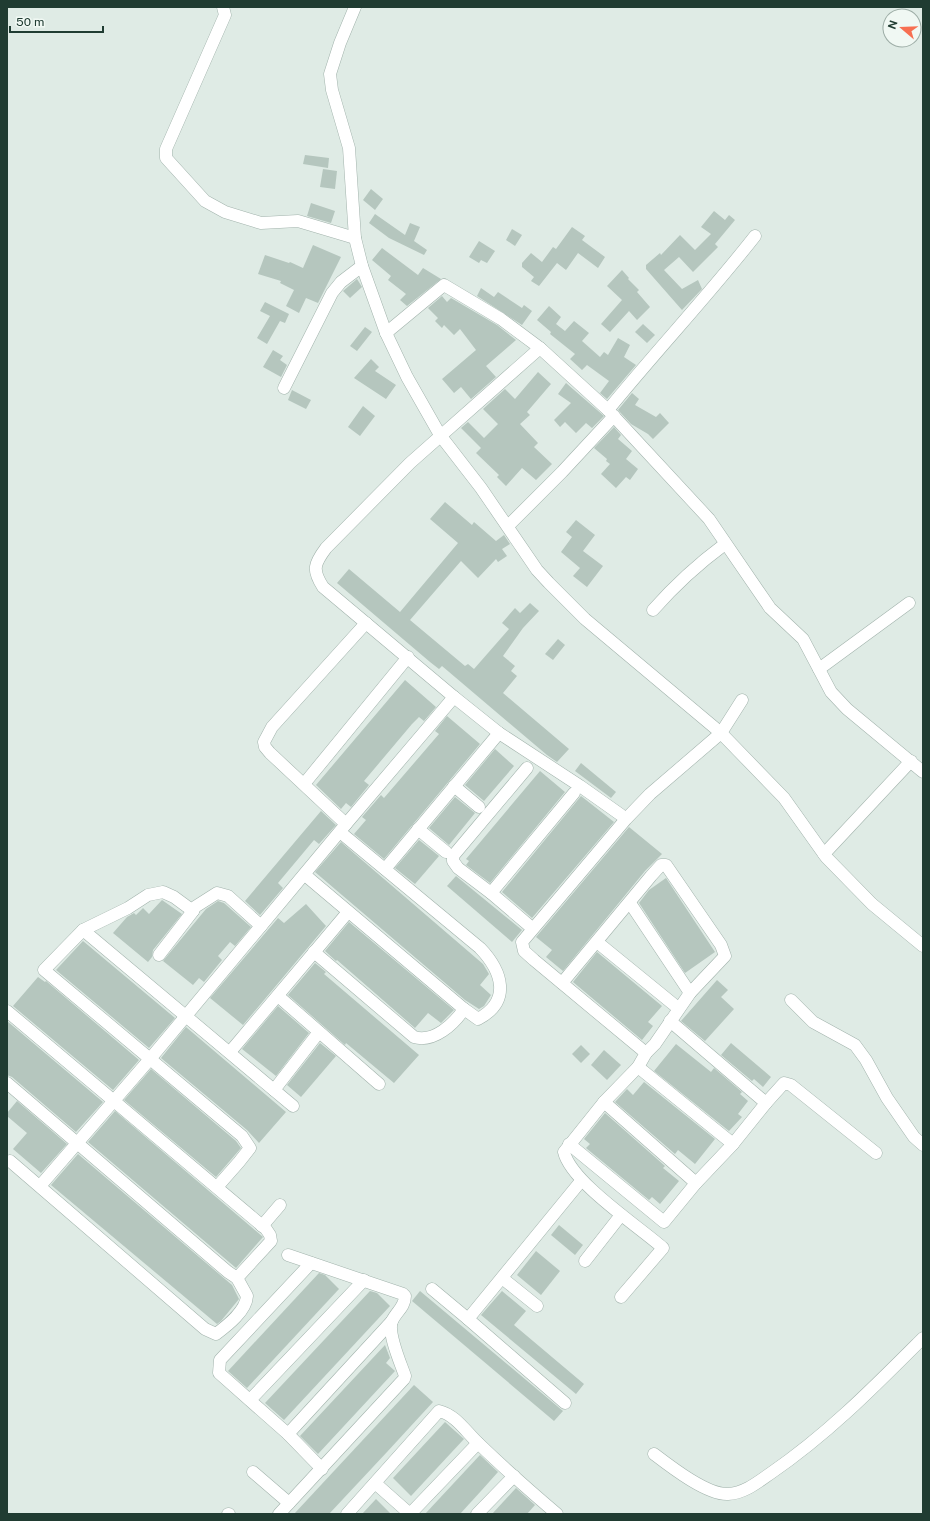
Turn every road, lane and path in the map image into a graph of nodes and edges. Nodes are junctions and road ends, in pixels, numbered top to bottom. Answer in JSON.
{"nodes":[{"id":1,"x":223,"y":7,"type":"edge"},
{"id":2,"x":355,"y":7,"type":"edge"},
{"id":3,"x":755,"y":236,"type":"dead end"},
{"id":4,"x":355,"y":238,"type":"junction"},
{"id":5,"x":362,"y":266,"type":"junction"},
{"id":6,"x":386,"y":333,"type":"junction"},
{"id":7,"x":540,"y":348,"type":"junction"},
{"id":8,"x":284,"y":388,"type":"dead end"},
{"id":9,"x":611,"y":413,"type":"junction"},
{"id":10,"x":440,"y":436,"type":"junction"},
{"id":11,"x":508,"y":526,"type":"junction"},
{"id":12,"x":725,"y":544,"type":"junction"},
{"id":13,"x":908,"y":603,"type":"dead end"},
{"id":14,"x":653,"y":610,"type":"dead end"},
{"id":15,"x":366,"y":623,"type":"junction"},
{"id":16,"x":408,"y":657,"type":"junction"},
{"id":17,"x":819,"y":669,"type":"junction"},
{"id":18,"x":454,"y":697,"type":"junction"},
{"id":19,"x":742,"y":700,"type":"dead end"},
{"id":20,"x":499,"y":733,"type":"junction"},
{"id":21,"x":721,"y":733,"type":"junction"},
{"id":22,"x":910,"y":761,"type":"junction"},
{"id":23,"x":528,"y":768,"type":"dead end"},
{"id":24,"x":923,"y":772,"type":"edge"},
{"id":25,"x":304,"y":784,"type":"junction"},
{"id":26,"x":454,"y":786,"type":"junction"},
{"id":27,"x":574,"y":793,"type":"dead end"},
{"id":28,"x":479,"y":807,"type":"dead end"},
{"id":29,"x":621,"y":815,"type":"dead end"},
{"id":30,"x":343,"y":828,"type":"junction"},
{"id":31,"x":418,"y":829,"type":"junction"},
{"id":32,"x":446,"y":852,"type":"dead end"},
{"id":33,"x":824,"y":854,"type":"junction"},
{"id":34,"x":385,"y":869,"type":"junction"},
{"id":35,"x":305,"y":875,"type":"junction"},
{"id":36,"x":491,"y":893,"type":"junction"},
{"id":37,"x":630,"y":903,"type":"junction"},
{"id":38,"x":193,"y":911,"type":"junction"},
{"id":39,"x":348,"y":912,"type":"junction"},
{"id":40,"x":261,"y":926,"type":"junction"},
{"id":41,"x":532,"y":928,"type":"junction"},
{"id":42,"x":83,"y":930,"type":"junction"},
{"id":43,"x":597,"y":942,"type":"junction"},
{"id":44,"x":923,"y":946,"type":"edge"},
{"id":45,"x":314,"y":952,"type":"junction"},
{"id":46,"x":159,"y":955,"type":"dead end"},
{"id":47,"x":562,"y":983,"type":"junction"},
{"id":48,"x":690,"y":993,"type":"junction"},
{"id":49,"x":278,"y":996,"type":"junction"},
{"id":50,"x":791,"y":1000,"type":"dead end"},
{"id":51,"x":678,"y":1008,"type":"junction"},
{"id":52,"x":464,"y":1009,"type":"junction"},
{"id":53,"x":7,"y":1011,"type":"edge"},
{"id":54,"x":186,"y":1015,"type":"junction"},
{"id":55,"x":670,"y":1021,"type":"junction"},
{"id":56,"x":319,"y":1032,"type":"junction"},
{"id":57,"x":230,"y":1052,"type":"junction"},
{"id":58,"x":646,"y":1053,"type":"junction"},
{"id":59,"x":150,"y":1059,"type":"junction"},
{"id":60,"x":638,"y":1066,"type":"junction"},
{"id":61,"x":7,"y":1083,"type":"edge"},
{"id":62,"x":379,"y":1084,"type":"dead end"},
{"id":63,"x":274,"y":1090,"type":"junction"},
{"id":64,"x":114,"y":1101,"type":"junction"},
{"id":65,"x":604,"y":1102,"type":"junction"},
{"id":66,"x":766,"y":1103,"type":"junction"},
{"id":67,"x":293,"y":1106,"type":"dead end"},
{"id":68,"x":569,"y":1144,"type":"junction"},
{"id":69,"x":733,"y":1144,"type":"junction"},
{"id":70,"x":77,"y":1145,"type":"junction"},
{"id":71,"x":923,"y":1145,"type":"edge"},
{"id":72,"x":876,"y":1153,"type":"dead end"},
{"id":73,"x":10,"y":1161,"type":"dead end"},
{"id":74,"x":581,"y":1182,"type":"junction"},
{"id":75,"x":696,"y":1183,"type":"junction"},
{"id":76,"x":40,"y":1186,"type":"junction"},
{"id":77,"x":216,"y":1186,"type":"junction"},
{"id":78,"x":280,"y":1205,"type":"dead end"},
{"id":79,"x":621,"y":1215,"type":"junction"},
{"id":80,"x":262,"y":1226,"type":"junction"},
{"id":81,"x":288,"y":1255,"type":"dead end"},
{"id":82,"x":585,"y":1261,"type":"dead end"},
{"id":83,"x":311,"y":1263,"type":"junction"},
{"id":84,"x":237,"y":1278,"type":"junction"},
{"id":85,"x":502,"y":1278,"type":"junction"},
{"id":86,"x":364,"y":1280,"type":"junction"},
{"id":87,"x":432,"y":1289,"type":"dead end"},
{"id":88,"x":621,"y":1297,"type":"dead end"},
{"id":89,"x":537,"y":1306,"type":"dead end"},
{"id":90,"x":468,"y":1319,"type":"junction"},
{"id":91,"x":392,"y":1321,"type":"junction"},
{"id":92,"x":923,"y":1338,"type":"edge"},
{"id":93,"x":250,"y":1400,"type":"junction"},
{"id":94,"x":565,"y":1403,"type":"dead end"},
{"id":95,"x":288,"y":1434,"type":"junction"},
{"id":96,"x":478,"y":1443,"type":"junction"},
{"id":97,"x":654,"y":1454,"type":"dead end"},
{"id":98,"x":322,"y":1468,"type":"junction"},
{"id":99,"x":253,"y":1472,"type":"dead end"},
{"id":100,"x":514,"y":1476,"type":"junction"},
{"id":101,"x":375,"y":1483,"type":"junction"},
{"id":102,"x":289,"y":1503,"type":"junction"},
{"id":103,"x":550,"y":1512,"type":"edge"},
{"id":104,"x":279,"y":1514,"type":"edge"},
{"id":105,"x":346,"y":1514,"type":"edge"},
{"id":106,"x":410,"y":1514,"type":"edge"},
{"id":107,"x":477,"y":1514,"type":"edge"}],
"edges":[{"from":1,"to":4,"type":"street"},
{"from":2,"to":4,"type":"street"},
{"from":3,"to":9,"type":"street"},
{"from":4,"to":5,"type":"street"},
{"from":5,"to":6,"type":"street"},
{"from":5,"to":8,"type":"street"},
{"from":6,"to":7,"type":"street"},
{"from":6,"to":10,"type":"street"},
{"from":7,"to":9,"type":"street"},
{"from":7,"to":10,"type":"street"},
{"from":9,"to":11,"type":"street"},
{"from":9,"to":12,"type":"street"},
{"from":10,"to":11,"type":"street"},
{"from":10,"to":15,"type":"street"},
{"from":11,"to":21,"type":"street"},
{"from":12,"to":14,"type":"street"},
{"from":12,"to":17,"type":"street"},
{"from":13,"to":17,"type":"street"},
{"from":15,"to":16,"type":"street"},
{"from":15,"to":25,"type":"street"},
{"from":16,"to":18,"type":"street"},
{"from":16,"to":25,"type":"street"},
{"from":17,"to":22,"type":"street"},
{"from":18,"to":20,"type":"street"},
{"from":18,"to":30,"type":"street"},
{"from":19,"to":21,"type":"street"},
{"from":20,"to":26,"type":"street"},
{"from":20,"to":29,"type":"street"},
{"from":21,"to":33,"type":"street"},
{"from":21,"to":41,"type":"street"},
{"from":22,"to":24,"type":"street"},
{"from":22,"to":33,"type":"street"},
{"from":23,"to":36,"type":"street"},
{"from":25,"to":30,"type":"street"},
{"from":26,"to":28,"type":"street"},
{"from":26,"to":31,"type":"street"},
{"from":27,"to":36,"type":"street"},
{"from":30,"to":34,"type":"street"},
{"from":30,"to":35,"type":"street"},
{"from":31,"to":32,"type":"street"},
{"from":31,"to":34,"type":"street"},
{"from":33,"to":44,"type":"street"},
{"from":34,"to":52,"type":"street"},
{"from":35,"to":39,"type":"street"},
{"from":35,"to":40,"type":"street"},
{"from":36,"to":41,"type":"street"},
{"from":37,"to":43,"type":"street"},
{"from":37,"to":48,"type":"street"},
{"from":37,"to":48,"type":"street"},
{"from":38,"to":40,"type":"street"},
{"from":38,"to":42,"type":"street"},
{"from":38,"to":46,"type":"street"},
{"from":39,"to":45,"type":"street"},
{"from":39,"to":52,"type":"street"},
{"from":40,"to":54,"type":"street"},
{"from":41,"to":47,"type":"street"},
{"from":42,"to":54,"type":"street"},
{"from":42,"to":59,"type":"street"},
{"from":43,"to":47,"type":"street"},
{"from":43,"to":51,"type":"street"},
{"from":45,"to":49,"type":"street"},
{"from":45,"to":52,"type":"street"},
{"from":47,"to":58,"type":"street"},
{"from":48,"to":51,"type":"street"},
{"from":49,"to":56,"type":"street"},
{"from":49,"to":57,"type":"street"},
{"from":50,"to":71,"type":"street"},
{"from":51,"to":55,"type":"street"},
{"from":53,"to":64,"type":"street"},
{"from":54,"to":57,"type":"street"},
{"from":54,"to":59,"type":"street"},
{"from":55,"to":58,"type":"street"},
{"from":55,"to":66,"type":"street"},
{"from":56,"to":62,"type":"street"},
{"from":56,"to":63,"type":"street"},
{"from":57,"to":63,"type":"street"},
{"from":58,"to":60,"type":"street"},
{"from":59,"to":64,"type":"street"},
{"from":59,"to":77,"type":"street"},
{"from":60,"to":65,"type":"street"},
{"from":60,"to":69,"type":"street"},
{"from":61,"to":70,"type":"street"},
{"from":63,"to":67,"type":"street"},
{"from":64,"to":70,"type":"street"},
{"from":64,"to":77,"type":"street"},
{"from":65,"to":68,"type":"street"},
{"from":65,"to":75,"type":"street"},
{"from":66,"to":69,"type":"street"},
{"from":66,"to":72,"type":"street"},
{"from":68,"to":74,"type":"street"},
{"from":68,"to":75,"type":"street"},
{"from":69,"to":75,"type":"street"},
{"from":70,"to":76,"type":"street"},
{"from":70,"to":84,"type":"street"},
{"from":73,"to":76,"type":"street"},
{"from":74,"to":79,"type":"street"},
{"from":74,"to":85,"type":"street"},
{"from":76,"to":84,"type":"street"},
{"from":77,"to":80,"type":"street"},
{"from":78,"to":80,"type":"street"},
{"from":79,"to":82,"type":"street"},
{"from":79,"to":88,"type":"street"},
{"from":80,"to":84,"type":"street"},
{"from":81,"to":83,"type":"street"},
{"from":83,"to":86,"type":"street"},
{"from":83,"to":93,"type":"street"},
{"from":85,"to":89,"type":"street"},
{"from":85,"to":90,"type":"street"},
{"from":86,"to":91,"type":"street"},
{"from":86,"to":93,"type":"street"},
{"from":87,"to":90,"type":"street"},
{"from":90,"to":94,"type":"street"},
{"from":91,"to":95,"type":"street"},
{"from":91,"to":98,"type":"street"},
{"from":92,"to":97,"type":"street"},
{"from":93,"to":95,"type":"street"},
{"from":95,"to":98,"type":"street"},
{"from":96,"to":100,"type":"street"},
{"from":96,"to":101,"type":"street"},
{"from":96,"to":106,"type":"street"},
{"from":98,"to":102,"type":"street"},
{"from":99,"to":102,"type":"street"},
{"from":100,"to":103,"type":"street"},
{"from":100,"to":107,"type":"street"},
{"from":101,"to":105,"type":"street"},
{"from":101,"to":106,"type":"street"},
{"from":102,"to":104,"type":"street"}]}
